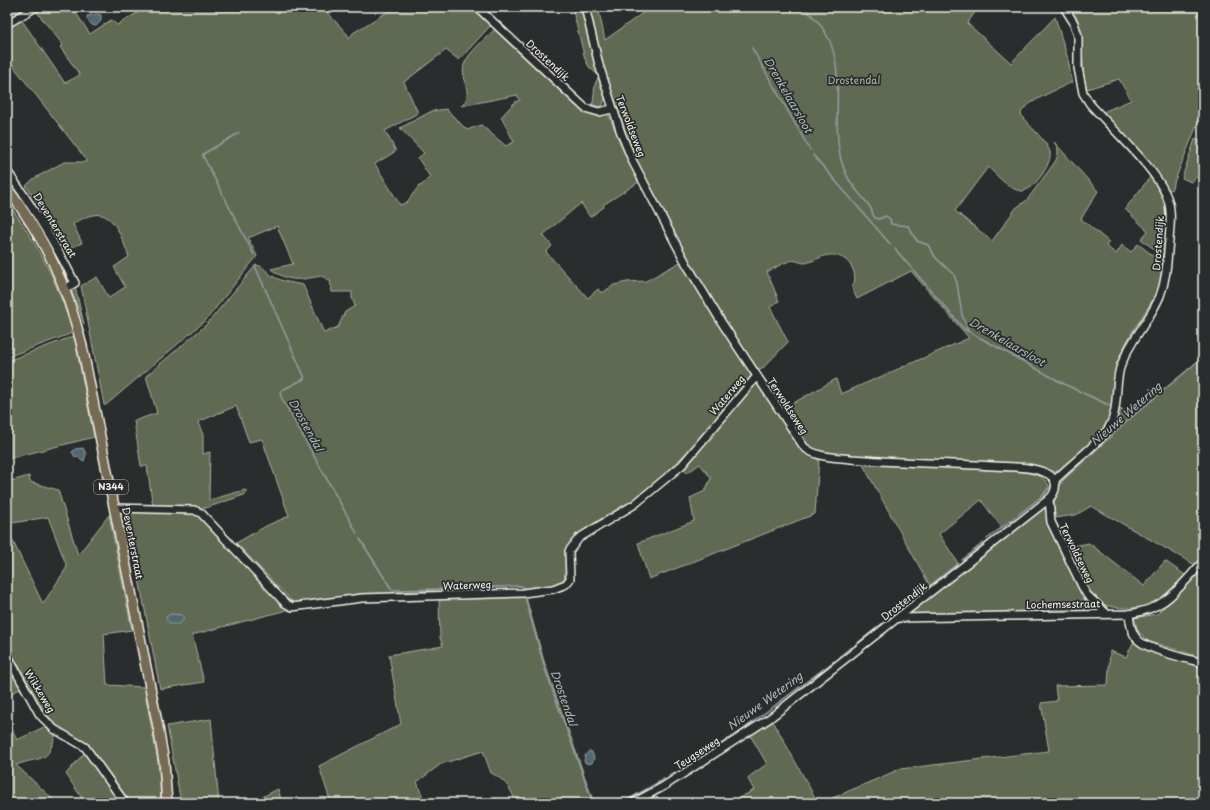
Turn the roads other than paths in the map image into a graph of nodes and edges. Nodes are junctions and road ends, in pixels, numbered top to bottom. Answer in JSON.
{"nodes":[{"id":1,"x":36,"y":7,"type":"edge"},
{"id":2,"x":477,"y":7,"type":"edge"},
{"id":3,"x":585,"y":7,"type":"edge"},
{"id":4,"x":1064,"y":7,"type":"edge"},
{"id":5,"x":7,"y":24,"type":"edge"},
{"id":6,"x":612,"y":109,"type":"junction"},
{"id":7,"x":7,"y":171,"type":"edge"},
{"id":8,"x":7,"y":188,"type":"edge"},
{"id":9,"x":66,"y":288,"type":"junction"},
{"id":10,"x":757,"y":376,"type":"junction"},
{"id":11,"x":1055,"y":483,"type":"junction"},
{"id":12,"x":1049,"y":499,"type":"junction"},
{"id":13,"x":115,"y":508,"type":"junction"},
{"id":14,"x":1203,"y":562,"type":"edge"},
{"id":15,"x":1106,"y":613,"type":"junction"},
{"id":16,"x":1129,"y":614,"type":"junction"},
{"id":17,"x":899,"y":618,"type":"junction"},
{"id":18,"x":7,"y":655,"type":"edge"},
{"id":19,"x":1203,"y":664,"type":"edge"},
{"id":20,"x":770,"y":718,"type":"joint"},
{"id":21,"x":125,"y":803,"type":"edge"},
{"id":22,"x":167,"y":803,"type":"edge"},
{"id":23,"x":633,"y":803,"type":"edge"}],
"edges":[{"from":1,"to":5,"type":"street"},
{"from":2,"to":6,"type":"street","name":"Drostendijk"},
{"from":3,"to":6,"type":"street","name":"Terwoldseweg"},
{"from":4,"to":11,"type":"street","name":"Drostendijk"},
{"from":6,"to":10,"type":"street","name":"Terwoldseweg"},
{"from":7,"to":9,"type":"street","name":"Deventerstraat"},
{"from":8,"to":9,"type":"main road","name":"Deventerstraat","number":"N344"},
{"from":9,"to":13,"type":"main road","name":"Deventerstraat","number":"N344"},
{"from":10,"to":11,"type":"street","name":"Terwoldseweg"},
{"from":10,"to":13,"type":"street","name":"Waterweg"},
{"from":11,"to":12,"type":"street"},
{"from":12,"to":15,"type":"street","name":"Terwoldseweg"},
{"from":12,"to":17,"type":"street","name":"Drostendijk"},
{"from":13,"to":22,"type":"main road","name":"Deventerstraat","number":"N344"},
{"from":14,"to":16,"type":"street","name":"Lochemsestraat"},
{"from":15,"to":16,"type":"street","name":"Lochemsestraat"},
{"from":15,"to":17,"type":"street","name":"Lochemsestraat"},
{"from":16,"to":19,"type":"street"},
{"from":17,"to":20,"type":"street","name":"Drostendijk"},
{"from":18,"to":21,"type":"street","name":"Wikkeweg"},
{"from":20,"to":23,"type":"street","name":"Teugseweg"}]}
